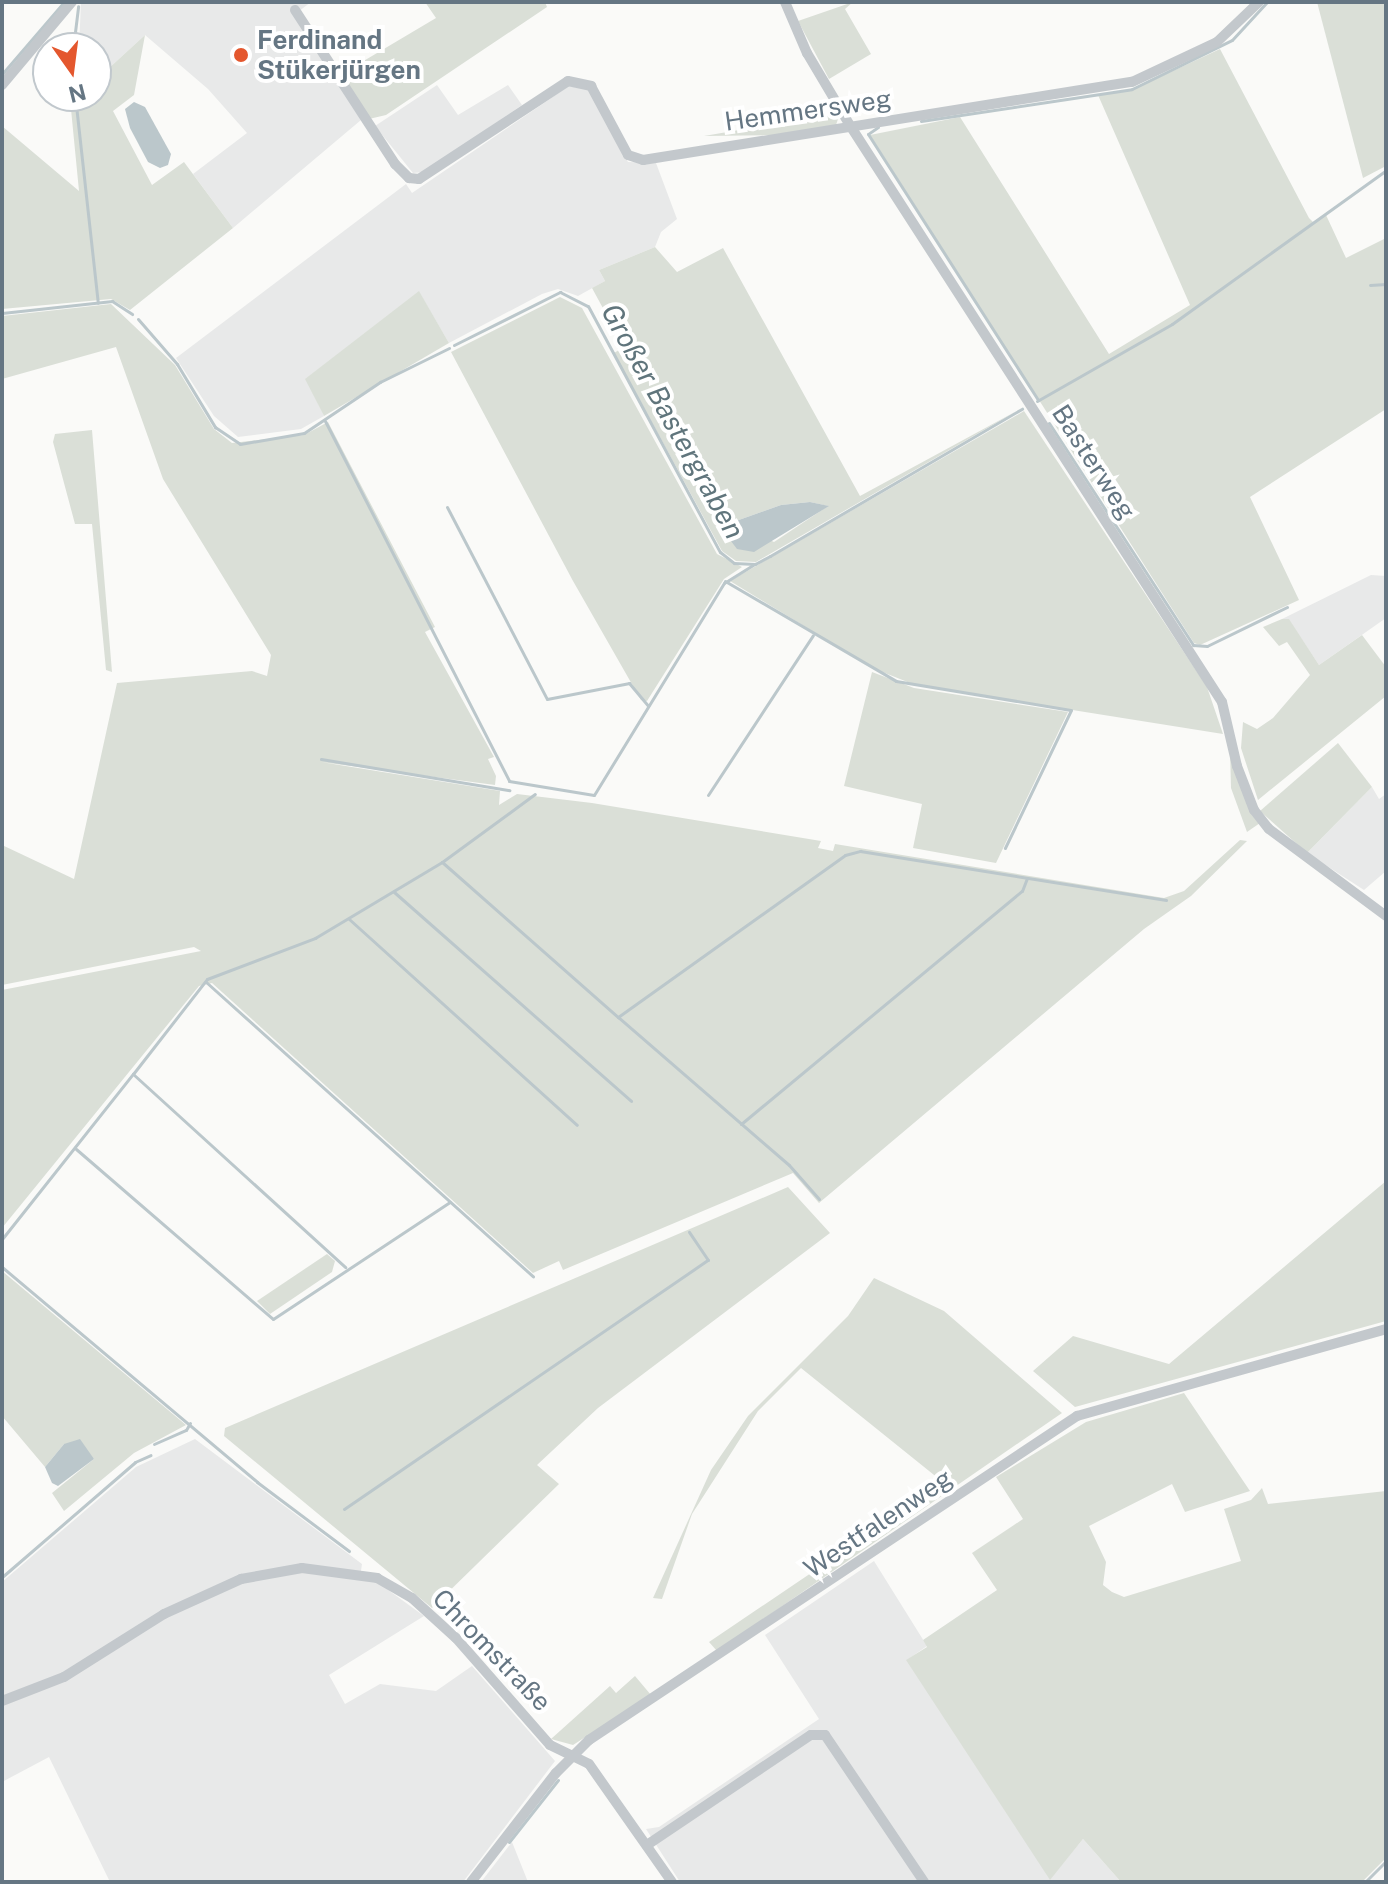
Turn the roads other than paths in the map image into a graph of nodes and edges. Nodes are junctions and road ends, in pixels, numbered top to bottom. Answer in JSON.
{"nodes":[{"id":1,"x":72,"y":2,"type":"edge"},
{"id":2,"x":785,"y":2,"type":"edge"},
{"id":3,"x":1259,"y":2,"type":"edge"},
{"id":4,"x":295,"y":10,"type":"dead end"},
{"id":5,"x":2,"y":85,"type":"edge"},
{"id":6,"x":851,"y":127,"type":"junction"},
{"id":7,"x":1386,"y":916,"type":"edge"},
{"id":8,"x":1386,"y":1329,"type":"edge"},
{"id":9,"x":2,"y":1701,"type":"edge"},
{"id":10,"x":571,"y":1756,"type":"junction"},
{"id":11,"x":647,"y":1845,"type":"junction"},
{"id":12,"x":471,"y":1882,"type":"edge"},
{"id":13,"x":672,"y":1882,"type":"edge"},
{"id":14,"x":924,"y":1882,"type":"edge"}],
"edges":[{"from":1,"to":5,"type":"street"},
{"from":2,"to":6,"type":"street","name":"Basterweg"},
{"from":3,"to":6,"type":"street","name":"Hemmersweg"},
{"from":4,"to":6,"type":"street","name":"Hemmersweg"},
{"from":6,"to":7,"type":"street","name":"Basterweg"},
{"from":8,"to":10,"type":"street","name":"Westfalenweg"},
{"from":9,"to":10,"type":"street","name":"Chromstraße"},
{"from":10,"to":11,"type":"street","name":"Chromstraße"},
{"from":10,"to":12,"type":"street","name":"Westfalenweg"},
{"from":11,"to":13,"type":"street","name":"Chromstraße"},
{"from":11,"to":14,"type":"street"}]}
